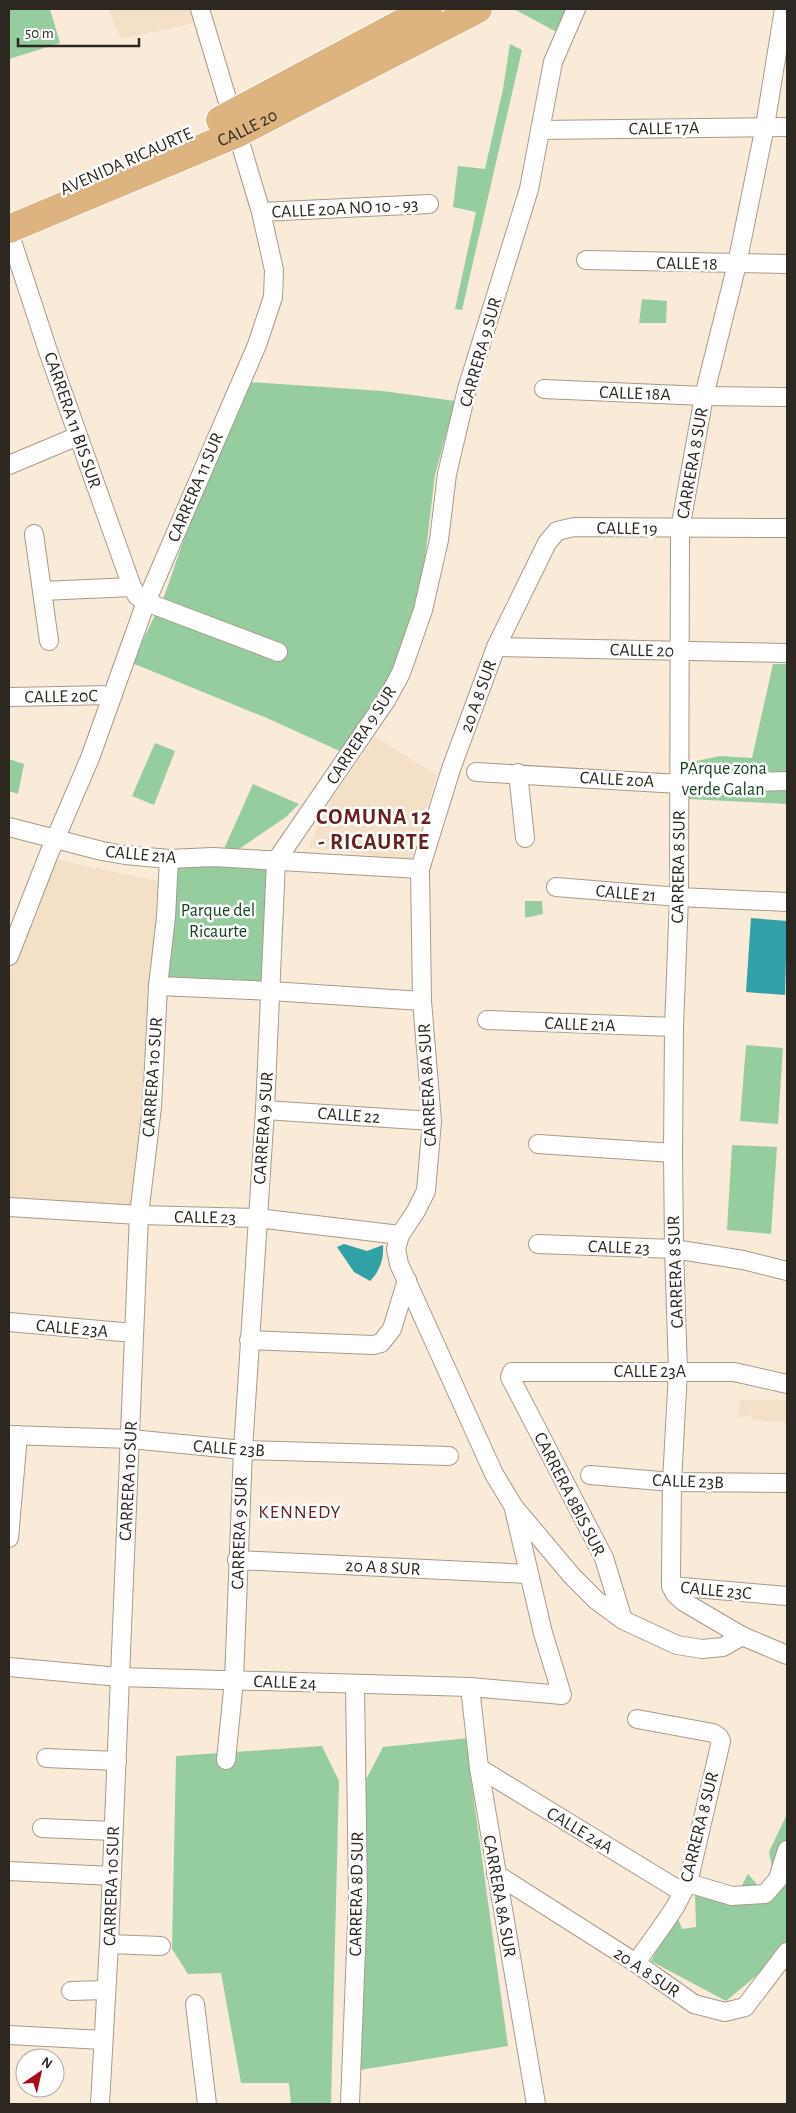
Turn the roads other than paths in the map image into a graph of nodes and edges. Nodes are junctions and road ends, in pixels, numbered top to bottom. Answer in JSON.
{"nodes":[{"id":1,"x":200,"y":9,"type":"edge"},
{"id":2,"x":428,"y":9,"type":"edge"},
{"id":3,"x":478,"y":9,"type":"edge"},
{"id":4,"x":576,"y":9,"type":"edge"},
{"id":5,"x":784,"y":9,"type":"edge"},
{"id":6,"x":395,"y":17,"type":"edge"},
{"id":7,"x":236,"y":124,"type":"junction"},
{"id":8,"x":765,"y":126,"type":"junction"},
{"id":9,"x":787,"y":126,"type":"edge"},
{"id":10,"x":540,"y":130,"type":"junction"},
{"id":11,"x":429,"y":204,"type":"dead end"},
{"id":12,"x":261,"y":212,"type":"junction"},
{"id":13,"x":9,"y":213,"type":"edge"},
{"id":14,"x":9,"y":230,"type":"edge"},
{"id":15,"x":586,"y":260,"type":"dead end"},
{"id":16,"x":737,"y":264,"type":"junction"},
{"id":17,"x":787,"y":264,"type":"edge"},
{"id":18,"x":544,"y":390,"type":"dead end"},
{"id":19,"x":704,"y":396,"type":"junction"},
{"id":20,"x":787,"y":397,"type":"edge"},
{"id":21,"x":78,"y":436,"type":"junction"},
{"id":22,"x":9,"y":465,"type":"edge"},
{"id":23,"x":787,"y":528,"type":"edge"},
{"id":24,"x":680,"y":529,"type":"junction"},
{"id":25,"x":557,"y":531,"type":"joint"},
{"id":26,"x":34,"y":534,"type":"dead end"},
{"id":27,"x":132,"y":586,"type":"junction"},
{"id":28,"x":42,"y":591,"type":"junction"},
{"id":29,"x":146,"y":602,"type":"junction"},
{"id":30,"x":49,"y":641,"type":"dead end"},
{"id":31,"x":496,"y":647,"type":"junction"},
{"id":32,"x":278,"y":652,"type":"dead end"},
{"id":33,"x":680,"y":652,"type":"junction"},
{"id":34,"x":787,"y":653,"type":"edge"},
{"id":35,"x":113,"y":695,"type":"junction"},
{"id":36,"x":9,"y":697,"type":"edge"},
{"id":37,"x":476,"y":772,"type":"dead end"},
{"id":38,"x":518,"y":774,"type":"junction"},
{"id":39,"x":787,"y":781,"type":"edge"},
{"id":40,"x":679,"y":784,"type":"junction"},
{"id":41,"x":9,"y":827,"type":"edge"},
{"id":42,"x":525,"y":838,"type":"dead end"},
{"id":43,"x":56,"y":840,"type":"junction"},
{"id":44,"x":169,"y":859,"type":"junction"},
{"id":45,"x":276,"y":861,"type":"junction"},
{"id":46,"x":420,"y":869,"type":"junction"},
{"id":47,"x":556,"y":887,"type":"dead end"},
{"id":48,"x":679,"y":897,"type":"junction"},
{"id":49,"x":787,"y":902,"type":"edge"},
{"id":50,"x":9,"y":956,"type":"edge"},
{"id":51,"x":158,"y":986,"type":"junction"},
{"id":52,"x":271,"y":991,"type":"junction"},
{"id":53,"x":422,"y":1001,"type":"junction"},
{"id":54,"x":487,"y":1020,"type":"dead end"},
{"id":55,"x":674,"y":1027,"type":"junction"},
{"id":56,"x":265,"y":1110,"type":"junction"},
{"id":57,"x":432,"y":1120,"type":"junction"},
{"id":58,"x":538,"y":1144,"type":"dead end"},
{"id":59,"x":673,"y":1153,"type":"junction"},
{"id":60,"x":9,"y":1207,"type":"edge"},
{"id":61,"x":139,"y":1215,"type":"junction"},
{"id":62,"x":257,"y":1218,"type":"junction"},
{"id":63,"x":400,"y":1235,"type":"junction"},
{"id":64,"x":538,"y":1244,"type":"dead end"},
{"id":65,"x":674,"y":1250,"type":"junction"},
{"id":66,"x":787,"y":1272,"type":"edge"},
{"id":67,"x":407,"y":1280,"type":"junction"},
{"id":68,"x":9,"y":1322,"type":"edge"},
{"id":69,"x":134,"y":1334,"type":"junction"},
{"id":70,"x":248,"y":1340,"type":"junction"},
{"id":71,"x":678,"y":1371,"type":"junction"},
{"id":72,"x":512,"y":1372,"type":"joint"},
{"id":73,"x":787,"y":1384,"type":"edge"},
{"id":74,"x":13,"y":1435,"type":"edge"},
{"id":75,"x":131,"y":1439,"type":"junction"},
{"id":76,"x":242,"y":1450,"type":"junction"},
{"id":77,"x":449,"y":1456,"type":"dead end"},
{"id":78,"x":590,"y":1476,"type":"dead end"},
{"id":79,"x":672,"y":1482,"type":"junction"},
{"id":80,"x":787,"y":1483,"type":"edge"},
{"id":81,"x":514,"y":1506,"type":"junction"},
{"id":82,"x":9,"y":1538,"type":"edge"},
{"id":83,"x":237,"y":1560,"type":"junction"},
{"id":84,"x":528,"y":1574,"type":"junction"},
{"id":85,"x":671,"y":1586,"type":"junction"},
{"id":86,"x":787,"y":1596,"type":"edge"},
{"id":87,"x":623,"y":1620,"type":"junction"},
{"id":88,"x":742,"y":1636,"type":"junction"},
{"id":89,"x":787,"y":1655,"type":"edge"},
{"id":90,"x":9,"y":1667,"type":"edge"},
{"id":91,"x":119,"y":1677,"type":"junction"},
{"id":92,"x":234,"y":1680,"type":"junction"},
{"id":93,"x":355,"y":1685,"type":"junction"},
{"id":94,"x":470,"y":1687,"type":"junction"},
{"id":95,"x":637,"y":1719,"type":"dead end"},
{"id":96,"x":46,"y":1758,"type":"dead end"},
{"id":97,"x":226,"y":1760,"type":"dead end"},
{"id":98,"x":117,"y":1761,"type":"junction"},
{"id":99,"x":479,"y":1768,"type":"junction"},
{"id":100,"x":42,"y":1828,"type":"dead end"},
{"id":101,"x":113,"y":1831,"type":"junction"},
{"id":102,"x":787,"y":1850,"type":"edge"},
{"id":103,"x":9,"y":1871,"type":"edge"},
{"id":104,"x":496,"y":1874,"type":"junction"},
{"id":105,"x":112,"y":1876,"type":"junction"},
{"id":106,"x":685,"y":1888,"type":"junction"},
{"id":107,"x":109,"y":1944,"type":"junction"},
{"id":108,"x":161,"y":1946,"type":"dead end"},
{"id":109,"x":787,"y":1952,"type":"edge"},
{"id":110,"x":636,"y":1963,"type":"junction"},
{"id":111,"x":106,"y":1990,"type":"junction"},
{"id":112,"x":71,"y":1991,"type":"dead end"},
{"id":113,"x":195,"y":2004,"type":"dead end"},
{"id":114,"x":9,"y":2035,"type":"edge"},
{"id":115,"x":103,"y":2040,"type":"junction"},
{"id":116,"x":530,"y":2103,"type":"edge"},
{"id":117,"x":100,"y":2104,"type":"edge"},
{"id":118,"x":206,"y":2104,"type":"edge"},
{"id":119,"x":350,"y":2104,"type":"edge"}],
"edges":[{"from":1,"to":7,"type":"street","name":"CARRERA 11 SUR"},
{"from":2,"to":6,"type":"main road","name":"AVENIDA RICAURTE"},
{"from":3,"to":7,"type":"main road","name":"CALLE 20"},
{"from":4,"to":10,"type":"street","name":"CARRERA 9 SUR"},
{"from":5,"to":8,"type":"street","name":"CARRERA 8 SUR"},
{"from":6,"to":7,"type":"main road","name":"AVENIDA RICAURTE"},
{"from":7,"to":12,"type":"street","name":"CARRERA 11 SUR"},
{"from":7,"to":13,"type":"main road","name":"AVENIDA RICAURTE"},
{"from":7,"to":14,"type":"main road","name":"CALLE 20"},
{"from":8,"to":9,"type":"street","name":"CALLE 17A"},
{"from":8,"to":10,"type":"street","name":"CALLE 17A"},
{"from":8,"to":16,"type":"street","name":"CARRERA 8 SUR"},
{"from":10,"to":45,"type":"street","name":"CARRERA 9 SUR"},
{"from":11,"to":12,"type":"street","name":"CALLE 20A NO 10 - 93"},
{"from":12,"to":29,"type":"street","name":"CARRERA 11 SUR"},
{"from":14,"to":21,"type":"street","name":"CARRERA 11 BIS SUR"},
{"from":15,"to":16,"type":"street","name":"CALLE 18"},
{"from":16,"to":17,"type":"street","name":"CALLE 18"},
{"from":16,"to":19,"type":"street","name":"CARRERA 8 SUR"},
{"from":18,"to":19,"type":"street","name":"CALLE 18A"},
{"from":19,"to":20,"type":"street","name":"CALLE 18A"},
{"from":19,"to":24,"type":"street","name":"CARRERA 8 SUR"},
{"from":21,"to":22,"type":"street"},
{"from":21,"to":27,"type":"street","name":"CARRERA 11 BIS SUR"},
{"from":23,"to":24,"type":"street","name":"CALLE 19"},
{"from":24,"to":25,"type":"street","name":"CALLE 19"},
{"from":24,"to":33,"type":"street","name":"CARRERA 8 SUR"},
{"from":25,"to":31,"type":"street","name":"20 A 8 SUR"},
{"from":26,"to":28,"type":"street"},
{"from":27,"to":28,"type":"street"},
{"from":27,"to":29,"type":"street","name":"CARRERA 11 BIS SUR"},
{"from":28,"to":30,"type":"street"},
{"from":29,"to":32,"type":"street"},
{"from":29,"to":35,"type":"street","name":"CARRERA 11 SUR"},
{"from":31,"to":33,"type":"street","name":"CALLE 20"},
{"from":31,"to":46,"type":"street","name":"20 A 8 SUR"},
{"from":33,"to":34,"type":"street","name":"CALLE 20"},
{"from":33,"to":40,"type":"street","name":"CARRERA 8 SUR"},
{"from":35,"to":36,"type":"street","name":"CALLE 20C"},
{"from":35,"to":43,"type":"street","name":"CARRERA 11 SUR"},
{"from":37,"to":38,"type":"street","name":"CALLE 20A"},
{"from":38,"to":40,"type":"street","name":"CALLE 20A"},
{"from":38,"to":42,"type":"street"},
{"from":39,"to":40,"type":"street","name":"CALLE 20A"},
{"from":40,"to":48,"type":"street","name":"CARRERA 8 SUR"},
{"from":41,"to":43,"type":"street","name":"CALLE 21A"},
{"from":43,"to":44,"type":"street","name":"CALLE 21A"},
{"from":43,"to":50,"type":"street","name":"CARRERA 11 SUR"},
{"from":44,"to":45,"type":"street","name":"CALLE 21A"},
{"from":44,"to":51,"type":"street","name":"CARRERA 10 SUR"},
{"from":45,"to":46,"type":"street"},
{"from":45,"to":52,"type":"street","name":"CARRERA 9 SUR"},
{"from":46,"to":53,"type":"street","name":"CARRERA 8A SUR"},
{"from":47,"to":48,"type":"street","name":"CALLE 21"},
{"from":48,"to":49,"type":"street","name":"CALLE 21"},
{"from":48,"to":55,"type":"street","name":"CARRERA 8 SUR"},
{"from":51,"to":52,"type":"street"},
{"from":51,"to":61,"type":"street","name":"CARRERA 10 SUR"},
{"from":52,"to":53,"type":"street"},
{"from":52,"to":56,"type":"street","name":"CARRERA 9 SUR"},
{"from":53,"to":57,"type":"street","name":"CARRERA 8A SUR"},
{"from":54,"to":55,"type":"street","name":"CALLE 21A"},
{"from":55,"to":59,"type":"street","name":"CARRERA 8 SUR"},
{"from":56,"to":57,"type":"street","name":"CALLE 22"},
{"from":56,"to":62,"type":"street","name":"CARRERA 9 SUR"},
{"from":57,"to":63,"type":"street","name":"CARRERA 8A SUR"},
{"from":58,"to":59,"type":"street"},
{"from":59,"to":65,"type":"street","name":"CARRERA 8 SUR"},
{"from":60,"to":61,"type":"street","name":"CALLE 23"},
{"from":61,"to":62,"type":"street","name":"CALLE 23"},
{"from":61,"to":69,"type":"street","name":"CARRERA 10 SUR"},
{"from":62,"to":63,"type":"street","name":"CALLE 23"},
{"from":62,"to":70,"type":"street","name":"CARRERA 9 SUR"},
{"from":63,"to":67,"type":"street"},
{"from":64,"to":65,"type":"street","name":"CALLE 23"},
{"from":65,"to":66,"type":"street","name":"CALLE 23"},
{"from":65,"to":71,"type":"street","name":"CARRERA 8 SUR"},
{"from":67,"to":70,"type":"street"},
{"from":67,"to":81,"type":"street"},
{"from":68,"to":69,"type":"street","name":"CALLE 23A"},
{"from":69,"to":75,"type":"street","name":"CARRERA 10 SUR"},
{"from":70,"to":76,"type":"street","name":"CARRERA 9 SUR"},
{"from":71,"to":72,"type":"street","name":"CALLE 23A"},
{"from":71,"to":73,"type":"street","name":"CALLE 23A"},
{"from":71,"to":79,"type":"street","name":"CARRERA 8 SUR"},
{"from":72,"to":87,"type":"street","name":"CARRERA 8BIS SUR"},
{"from":74,"to":75,"type":"street","name":"CALLE 23B"},
{"from":74,"to":82,"type":"street"},
{"from":75,"to":76,"type":"street","name":"CALLE 23B"},
{"from":75,"to":91,"type":"street","name":"CARRERA 10 SUR"},
{"from":76,"to":77,"type":"street","name":"CALLE 23B"},
{"from":76,"to":83,"type":"street","name":"CARRERA 9 SUR"},
{"from":78,"to":79,"type":"street","name":"CALLE 23B"},
{"from":79,"to":80,"type":"street","name":"CALLE 23B"},
{"from":79,"to":85,"type":"street","name":"CARRERA 8 SUR"},
{"from":81,"to":84,"type":"street"},
{"from":81,"to":87,"type":"street"},
{"from":83,"to":84,"type":"street","name":"20 A 8 SUR"},
{"from":83,"to":92,"type":"street","name":"CARRERA 9 SUR"},
{"from":84,"to":94,"type":"street","name":"CALLE 24"},
{"from":85,"to":86,"type":"street","name":"CALLE 23C"},
{"from":85,"to":88,"type":"street","name":"CALLE 23C"},
{"from":87,"to":88,"type":"street"},
{"from":88,"to":89,"type":"street","name":"CALLE 23C"},
{"from":90,"to":91,"type":"street","name":"CALLE 24"},
{"from":91,"to":92,"type":"street","name":"CALLE 24"},
{"from":91,"to":98,"type":"street","name":"CARRERA 10 SUR"},
{"from":92,"to":93,"type":"street","name":"CALLE 24"},
{"from":92,"to":97,"type":"street","name":"CARRERA 9 SUR"},
{"from":93,"to":94,"type":"street","name":"CALLE 24"},
{"from":93,"to":119,"type":"street","name":"CARRERA 8D SUR"},
{"from":94,"to":99,"type":"street","name":"CARRERA 8A SUR"},
{"from":95,"to":106,"type":"street","name":"CARRERA 8 SUR"},
{"from":96,"to":98,"type":"street"},
{"from":98,"to":101,"type":"street","name":"CARRERA 10 SUR"},
{"from":99,"to":104,"type":"street","name":"CARRERA 8A SUR"},
{"from":99,"to":106,"type":"street","name":"CALLE 24A"},
{"from":100,"to":101,"type":"street"},
{"from":101,"to":105,"type":"street","name":"CARRERA 10 SUR"},
{"from":102,"to":106,"type":"street","name":"CALLE 24A"},
{"from":103,"to":105,"type":"street"},
{"from":104,"to":110,"type":"street","name":"20 A 8 SUR"},
{"from":104,"to":116,"type":"street","name":"CARRERA 8A SUR"},
{"from":105,"to":107,"type":"street","name":"CARRERA 10 SUR"},
{"from":106,"to":110,"type":"street","name":"CARRERA 8 SUR"},
{"from":107,"to":108,"type":"street"},
{"from":107,"to":111,"type":"street","name":"CARRERA 10 SUR"},
{"from":109,"to":110,"type":"street","name":"20 A 8 SUR"},
{"from":111,"to":112,"type":"street"},
{"from":111,"to":115,"type":"street","name":"CARRERA 10 SUR"},
{"from":113,"to":118,"type":"street"},
{"from":114,"to":115,"type":"street"},
{"from":115,"to":117,"type":"street","name":"CARRERA 10 SUR"}]}
